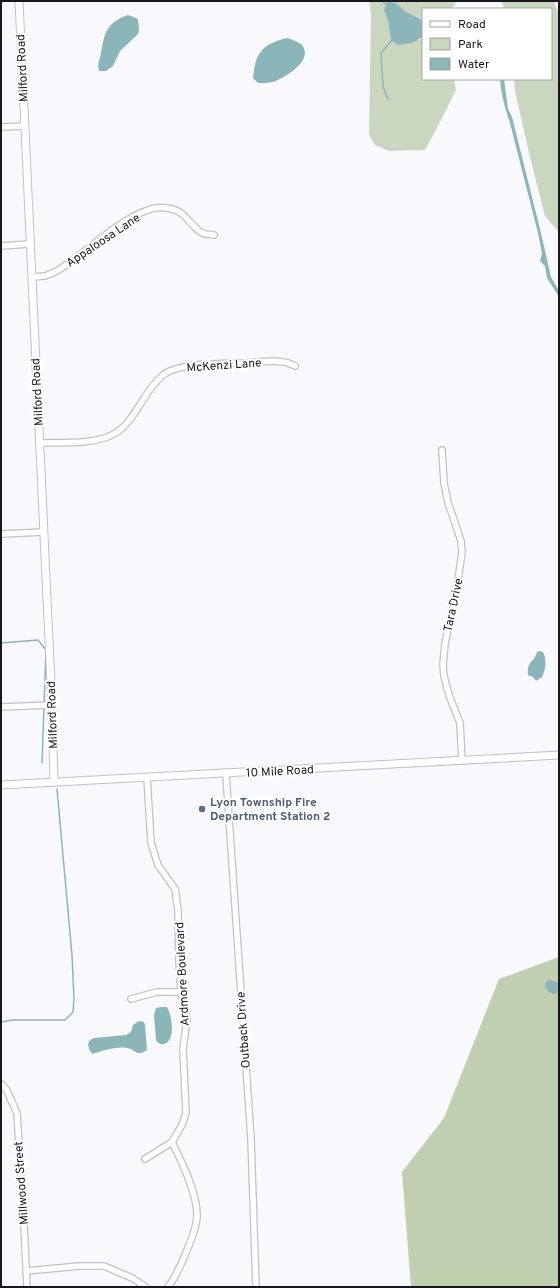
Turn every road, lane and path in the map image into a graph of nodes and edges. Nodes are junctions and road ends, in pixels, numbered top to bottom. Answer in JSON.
{"nodes":[{"id":1,"x":19,"y":1,"type":"edge"},
{"id":2,"x":25,"y":126,"type":"junction"},
{"id":3,"x":1,"y":127,"type":"edge"},
{"id":4,"x":214,"y":234,"type":"dead end"},
{"id":5,"x":30,"y":244,"type":"junction"},
{"id":6,"x":1,"y":246,"type":"edge"},
{"id":7,"x":32,"y":277,"type":"junction"},
{"id":8,"x":295,"y":366,"type":"dead end"},
{"id":9,"x":39,"y":443,"type":"junction"},
{"id":10,"x":442,"y":450,"type":"dead end"},
{"id":11,"x":44,"y":532,"type":"junction"},
{"id":12,"x":1,"y":534,"type":"edge"},
{"id":13,"x":52,"y":704,"type":"junction"},
{"id":14,"x":1,"y":707,"type":"edge"},
{"id":15,"x":559,"y":756,"type":"edge"},
{"id":16,"x":462,"y":761,"type":"junction"},
{"id":17,"x":226,"y":774,"type":"junction"},
{"id":18,"x":147,"y":777,"type":"junction"},
{"id":19,"x":54,"y":782,"type":"junction"},
{"id":20,"x":1,"y":785,"type":"edge"},
{"id":21,"x":181,"y":992,"type":"junction"},
{"id":22,"x":131,"y":999,"type":"dead end"},
{"id":23,"x":1,"y":1084,"type":"edge"},
{"id":24,"x":172,"y":1142,"type":"junction"},
{"id":25,"x":145,"y":1159,"type":"dead end"},
{"id":26,"x":26,"y":1271,"type":"junction"},
{"id":27,"x":26,"y":1287,"type":"edge"},
{"id":28,"x":146,"y":1287,"type":"edge"},
{"id":29,"x":168,"y":1287,"type":"edge"},
{"id":30,"x":256,"y":1287,"type":"edge"}],
"edges":[{"from":1,"to":2,"type":"street","name":"Milford Road"},
{"from":2,"to":3,"type":"street"},
{"from":2,"to":5,"type":"street","name":"Milford Road"},
{"from":4,"to":7,"type":"street","name":"Appaloosa Lane"},
{"from":5,"to":6,"type":"street"},
{"from":5,"to":7,"type":"street","name":"Milford Road"},
{"from":7,"to":9,"type":"street","name":"Milford Road"},
{"from":8,"to":9,"type":"street","name":"McKenzi Lane"},
{"from":9,"to":11,"type":"street","name":"Milford Road"},
{"from":10,"to":16,"type":"street","name":"Tara Drive"},
{"from":11,"to":12,"type":"street"},
{"from":11,"to":13,"type":"street","name":"Milford Road"},
{"from":13,"to":14,"type":"street"},
{"from":13,"to":19,"type":"street","name":"Milford Road"},
{"from":15,"to":16,"type":"street","name":"10 Mile Road"},
{"from":16,"to":17,"type":"street","name":"10 Mile Road"},
{"from":17,"to":18,"type":"street","name":"10 Mile Road"},
{"from":17,"to":30,"type":"street","name":"Outback Drive"},
{"from":18,"to":19,"type":"street","name":"10 Mile Road"},
{"from":18,"to":21,"type":"street","name":"Ardmore Boulevard"},
{"from":19,"to":20,"type":"street","name":"10 Mile Road"},
{"from":21,"to":22,"type":"street"},
{"from":21,"to":24,"type":"street","name":"Ardmore Boulevard"},
{"from":23,"to":26,"type":"street","name":"Millwood Street"},
{"from":24,"to":25,"type":"street","name":"Ardmore Boulevard"},
{"from":24,"to":29,"type":"street"},
{"from":26,"to":27,"type":"street","name":"Millwood Street"},
{"from":26,"to":28,"type":"street"}]}
